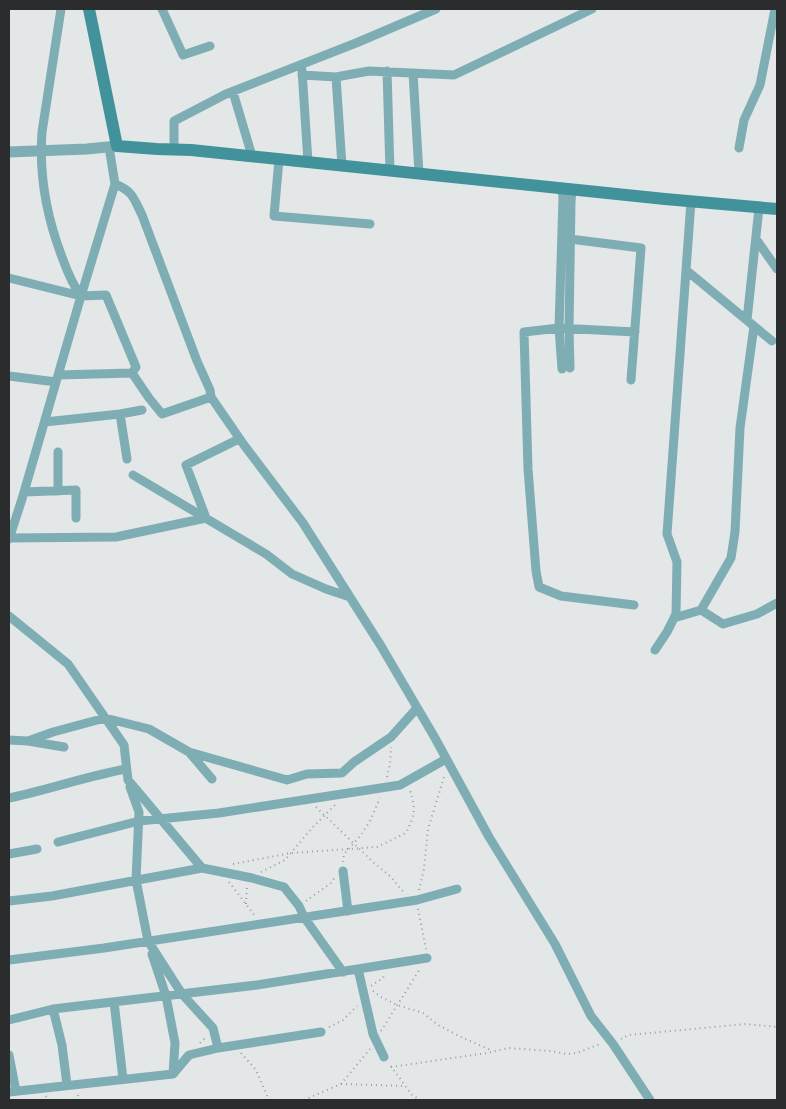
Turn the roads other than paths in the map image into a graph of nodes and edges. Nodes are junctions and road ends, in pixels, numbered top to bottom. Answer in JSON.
{"nodes":[{"id":1,"x":61,"y":9,"type":"edge"},
{"id":2,"x":89,"y":9,"type":"edge"},
{"id":3,"x":162,"y":9,"type":"edge"},
{"id":4,"x":436,"y":9,"type":"edge"},
{"id":5,"x":592,"y":9,"type":"edge"},
{"id":6,"x":775,"y":9,"type":"edge"},
{"id":7,"x":773,"y":42,"type":"edge"},
{"id":8,"x":210,"y":46,"type":"dead end"},
{"id":9,"x":302,"y":64,"type":"junction"},
{"id":10,"x":386,"y":72,"type":"junction"},
{"id":11,"x":413,"y":73,"type":"junction"},
{"id":12,"x":302,"y":75,"type":"junction"},
{"id":13,"x":336,"y":77,"type":"junction"},
{"id":14,"x":233,"y":92,"type":"junction"},
{"id":15,"x":113,"y":146,"type":"junction"},
{"id":16,"x":739,"y":148,"type":"dead end"},
{"id":17,"x":174,"y":150,"type":"junction"},
{"id":18,"x":41,"y":151,"type":"junction"},
{"id":19,"x":9,"y":152,"type":"edge"},
{"id":20,"x":252,"y":156,"type":"junction"},
{"id":21,"x":280,"y":159,"type":"junction"},
{"id":22,"x":308,"y":162,"type":"junction"},
{"id":23,"x":342,"y":166,"type":"junction"},
{"id":24,"x":390,"y":171,"type":"junction"},
{"id":25,"x":419,"y":174,"type":"junction"},
{"id":26,"x":115,"y":184,"type":"junction"},
{"id":27,"x":567,"y":189,"type":"junction"},
{"id":28,"x":691,"y":201,"type":"junction"},
{"id":29,"x":759,"y":208,"type":"junction"},
{"id":30,"x":777,"y":209,"type":"edge"},
{"id":31,"x":370,"y":224,"type":"dead end"},
{"id":32,"x":570,"y":239,"type":"junction"},
{"id":33,"x":756,"y":239,"type":"junction"},
{"id":34,"x":777,"y":269,"type":"edge"},
{"id":35,"x":686,"y":270,"type":"junction"},
{"id":36,"x":9,"y":278,"type":"edge"},
{"id":37,"x":80,"y":296,"type":"junction"},
{"id":38,"x":751,"y":323,"type":"junction"},
{"id":39,"x":559,"y":328,"type":"junction"},
{"id":40,"x":569,"y":328,"type":"junction"},
{"id":41,"x":635,"y":332,"type":"junction"},
{"id":42,"x":772,"y":341,"type":"dead end"},
{"id":43,"x":132,"y":372,"type":"junction"},
{"id":44,"x":9,"y":376,"type":"edge"},
{"id":45,"x":57,"y":379,"type":"junction"},
{"id":46,"x":631,"y":380,"type":"dead end"},
{"id":47,"x":211,"y":397,"type":"junction"},
{"id":48,"x":142,"y":410,"type":"dead end"},
{"id":49,"x":120,"y":414,"type":"junction"},
{"id":50,"x":45,"y":422,"type":"junction"},
{"id":51,"x":239,"y":439,"type":"junction"},
{"id":52,"x":58,"y":452,"type":"dead end"},
{"id":53,"x":127,"y":459,"type":"dead end"},
{"id":54,"x":134,"y":475,"type":"dead end"},
{"id":55,"x":58,"y":491,"type":"junction"},
{"id":56,"x":24,"y":492,"type":"junction"},
{"id":57,"x":76,"y":518,"type":"dead end"},
{"id":58,"x":206,"y":518,"type":"junction"},
{"id":59,"x":9,"y":539,"type":"edge"},
{"id":60,"x":350,"y":597,"type":"junction"},
{"id":61,"x":777,"y":603,"type":"edge"},
{"id":62,"x":634,"y":605,"type":"dead end"},
{"id":63,"x":701,"y":610,"type":"junction"},
{"id":64,"x":9,"y":616,"type":"edge"},
{"id":65,"x":674,"y":618,"type":"junction"},
{"id":66,"x":655,"y":650,"type":"dead end"},
{"id":67,"x":417,"y":708,"type":"junction"},
{"id":68,"x":105,"y":718,"type":"junction"},
{"id":69,"x":9,"y":740,"type":"edge"},
{"id":70,"x":28,"y":741,"type":"junction"},
{"id":71,"x":64,"y":747,"type":"dead end"},
{"id":72,"x":189,"y":752,"type":"junction"},
{"id":73,"x":446,"y":759,"type":"junction"},
{"id":74,"x":126,"y":769,"type":"junction"},
{"id":75,"x":212,"y":779,"type":"dead end"},
{"id":76,"x":128,"y":780,"type":"junction"},
{"id":77,"x":9,"y":798,"type":"edge"},
{"id":78,"x":160,"y":819,"type":"junction"},
{"id":79,"x":139,"y":821,"type":"junction"},
{"id":80,"x":58,"y":842,"type":"dead end"},
{"id":81,"x":37,"y":849,"type":"dead end"},
{"id":82,"x":9,"y":854,"type":"edge"},
{"id":83,"x":202,"y":868,"type":"junction"},
{"id":84,"x":341,"y":869,"type":"road end"},
{"id":85,"x":136,"y":880,"type":"junction"},
{"id":86,"x":457,"y":889,"type":"dead end"},
{"id":87,"x":9,"y":901,"type":"edge"},
{"id":88,"x":348,"y":910,"type":"junction"},
{"id":89,"x":304,"y":917,"type":"junction"},
{"id":90,"x":148,"y":942,"type":"junction"},
{"id":91,"x":427,"y":958,"type":"road end"},
{"id":92,"x":9,"y":960,"type":"edge"},
{"id":93,"x":358,"y":969,"type":"junction"},
{"id":94,"x":344,"y":972,"type":"junction"},
{"id":95,"x":182,"y":994,"type":"junction"},
{"id":96,"x":166,"y":996,"type":"junction"},
{"id":97,"x":114,"y":1002,"type":"junction"},
{"id":98,"x":53,"y":1009,"type":"junction"},
{"id":99,"x":9,"y":1020,"type":"edge"},
{"id":100,"x":321,"y":1032,"type":"dead end"},
{"id":101,"x":218,"y":1048,"type":"junction"},
{"id":102,"x":9,"y":1055,"type":"edge"},
{"id":103,"x":384,"y":1057,"type":"road end"},
{"id":104,"x":173,"y":1074,"type":"junction"},
{"id":105,"x":123,"y":1079,"type":"junction"},
{"id":106,"x":67,"y":1085,"type":"junction"},
{"id":107,"x":12,"y":1091,"type":"edge"},
{"id":108,"x":650,"y":1100,"type":"edge"}],
"edges":[{"from":1,"to":18,"type":"street"},
{"from":2,"to":15,"type":"main road"},
{"from":3,"to":8,"type":"street"},
{"from":4,"to":9,"type":"street"},
{"from":5,"to":11,"type":"street"},
{"from":6,"to":7,"type":"street"},
{"from":7,"to":16,"type":"street"},
{"from":9,"to":12,"type":"street"},
{"from":9,"to":14,"type":"street"},
{"from":10,"to":11,"type":"street"},
{"from":10,"to":13,"type":"street"},
{"from":10,"to":24,"type":"street"},
{"from":11,"to":25,"type":"street"},
{"from":12,"to":13,"type":"street"},
{"from":12,"to":22,"type":"street"},
{"from":13,"to":23,"type":"street"},
{"from":14,"to":17,"type":"street"},
{"from":14,"to":20,"type":"street"},
{"from":15,"to":17,"type":"main road"},
{"from":15,"to":18,"type":"street"},
{"from":15,"to":26,"type":"street"},
{"from":17,"to":20,"type":"main road"},
{"from":18,"to":19,"type":"street"},
{"from":18,"to":37,"type":"street"},
{"from":20,"to":21,"type":"main road"},
{"from":21,"to":22,"type":"main road"},
{"from":21,"to":31,"type":"street"},
{"from":22,"to":23,"type":"main road"},
{"from":23,"to":24,"type":"main road"},
{"from":24,"to":25,"type":"main road"},
{"from":25,"to":27,"type":"main road"},
{"from":26,"to":37,"type":"street"},
{"from":26,"to":47,"type":"street"},
{"from":27,"to":28,"type":"main road"},
{"from":27,"to":32,"type":"street"},
{"from":27,"to":39,"type":"street"},
{"from":28,"to":29,"type":"main road"},
{"from":28,"to":35,"type":"street"},
{"from":29,"to":30,"type":"main road"},
{"from":29,"to":33,"type":"street"},
{"from":32,"to":40,"type":"street"},
{"from":32,"to":41,"type":"street"},
{"from":33,"to":34,"type":"street"},
{"from":33,"to":38,"type":"street"},
{"from":35,"to":38,"type":"street"},
{"from":35,"to":65,"type":"street"},
{"from":36,"to":37,"type":"street"},
{"from":37,"to":43,"type":"street"},
{"from":37,"to":45,"type":"street"},
{"from":38,"to":42,"type":"street"},
{"from":38,"to":63,"type":"street"},
{"from":39,"to":40,"type":"street"},
{"from":39,"to":40,"type":"street"},
{"from":39,"to":62,"type":"street"},
{"from":40,"to":41,"type":"street"},
{"from":41,"to":46,"type":"street"},
{"from":43,"to":45,"type":"street"},
{"from":43,"to":47,"type":"street"},
{"from":44,"to":45,"type":"street"},
{"from":45,"to":50,"type":"street"},
{"from":47,"to":51,"type":"street"},
{"from":48,"to":49,"type":"street"},
{"from":49,"to":50,"type":"street"},
{"from":49,"to":53,"type":"street"},
{"from":50,"to":56,"type":"street"},
{"from":51,"to":58,"type":"street"},
{"from":51,"to":60,"type":"street"},
{"from":52,"to":55,"type":"street"},
{"from":54,"to":58,"type":"street"},
{"from":55,"to":56,"type":"street"},
{"from":55,"to":57,"type":"street"},
{"from":56,"to":59,"type":"street"},
{"from":58,"to":59,"type":"street"},
{"from":58,"to":60,"type":"street"},
{"from":60,"to":67,"type":"street"},
{"from":61,"to":63,"type":"street"},
{"from":63,"to":65,"type":"street"},
{"from":64,"to":68,"type":"street"},
{"from":65,"to":66,"type":"street"},
{"from":67,"to":72,"type":"street"},
{"from":67,"to":73,"type":"street"},
{"from":68,"to":70,"type":"street"},
{"from":68,"to":72,"type":"street"},
{"from":68,"to":74,"type":"street"},
{"from":69,"to":70,"type":"street"},
{"from":70,"to":71,"type":"street"},
{"from":72,"to":75,"type":"street"},
{"from":73,"to":78,"type":"street"},
{"from":73,"to":108,"type":"street"},
{"from":74,"to":76,"type":"street"},
{"from":74,"to":77,"type":"street"},
{"from":76,"to":78,"type":"street"},
{"from":76,"to":79,"type":"street"},
{"from":78,"to":79,"type":"street"},
{"from":78,"to":83,"type":"street"},
{"from":79,"to":80,"type":"street"},
{"from":79,"to":85,"type":"street"},
{"from":81,"to":82,"type":"street"},
{"from":83,"to":85,"type":"street"},
{"from":83,"to":89,"type":"street"},
{"from":84,"to":88,"type":"street"},
{"from":85,"to":87,"type":"street"},
{"from":85,"to":90,"type":"street"},
{"from":86,"to":88,"type":"street"},
{"from":88,"to":89,"type":"street"},
{"from":89,"to":90,"type":"street"},
{"from":89,"to":94,"type":"street"},
{"from":90,"to":92,"type":"street"},
{"from":90,"to":95,"type":"street"},
{"from":90,"to":96,"type":"street"},
{"from":91,"to":93,"type":"street"},
{"from":93,"to":94,"type":"street"},
{"from":93,"to":103,"type":"street"},
{"from":94,"to":95,"type":"street"},
{"from":95,"to":96,"type":"street"},
{"from":95,"to":101,"type":"street"},
{"from":96,"to":97,"type":"street"},
{"from":96,"to":104,"type":"street"},
{"from":97,"to":98,"type":"street"},
{"from":97,"to":105,"type":"street"},
{"from":98,"to":99,"type":"street"},
{"from":98,"to":106,"type":"street"},
{"from":100,"to":101,"type":"street"},
{"from":101,"to":104,"type":"street"},
{"from":102,"to":107,"type":"street"},
{"from":104,"to":105,"type":"street"},
{"from":105,"to":106,"type":"street"},
{"from":106,"to":107,"type":"street"}]}
